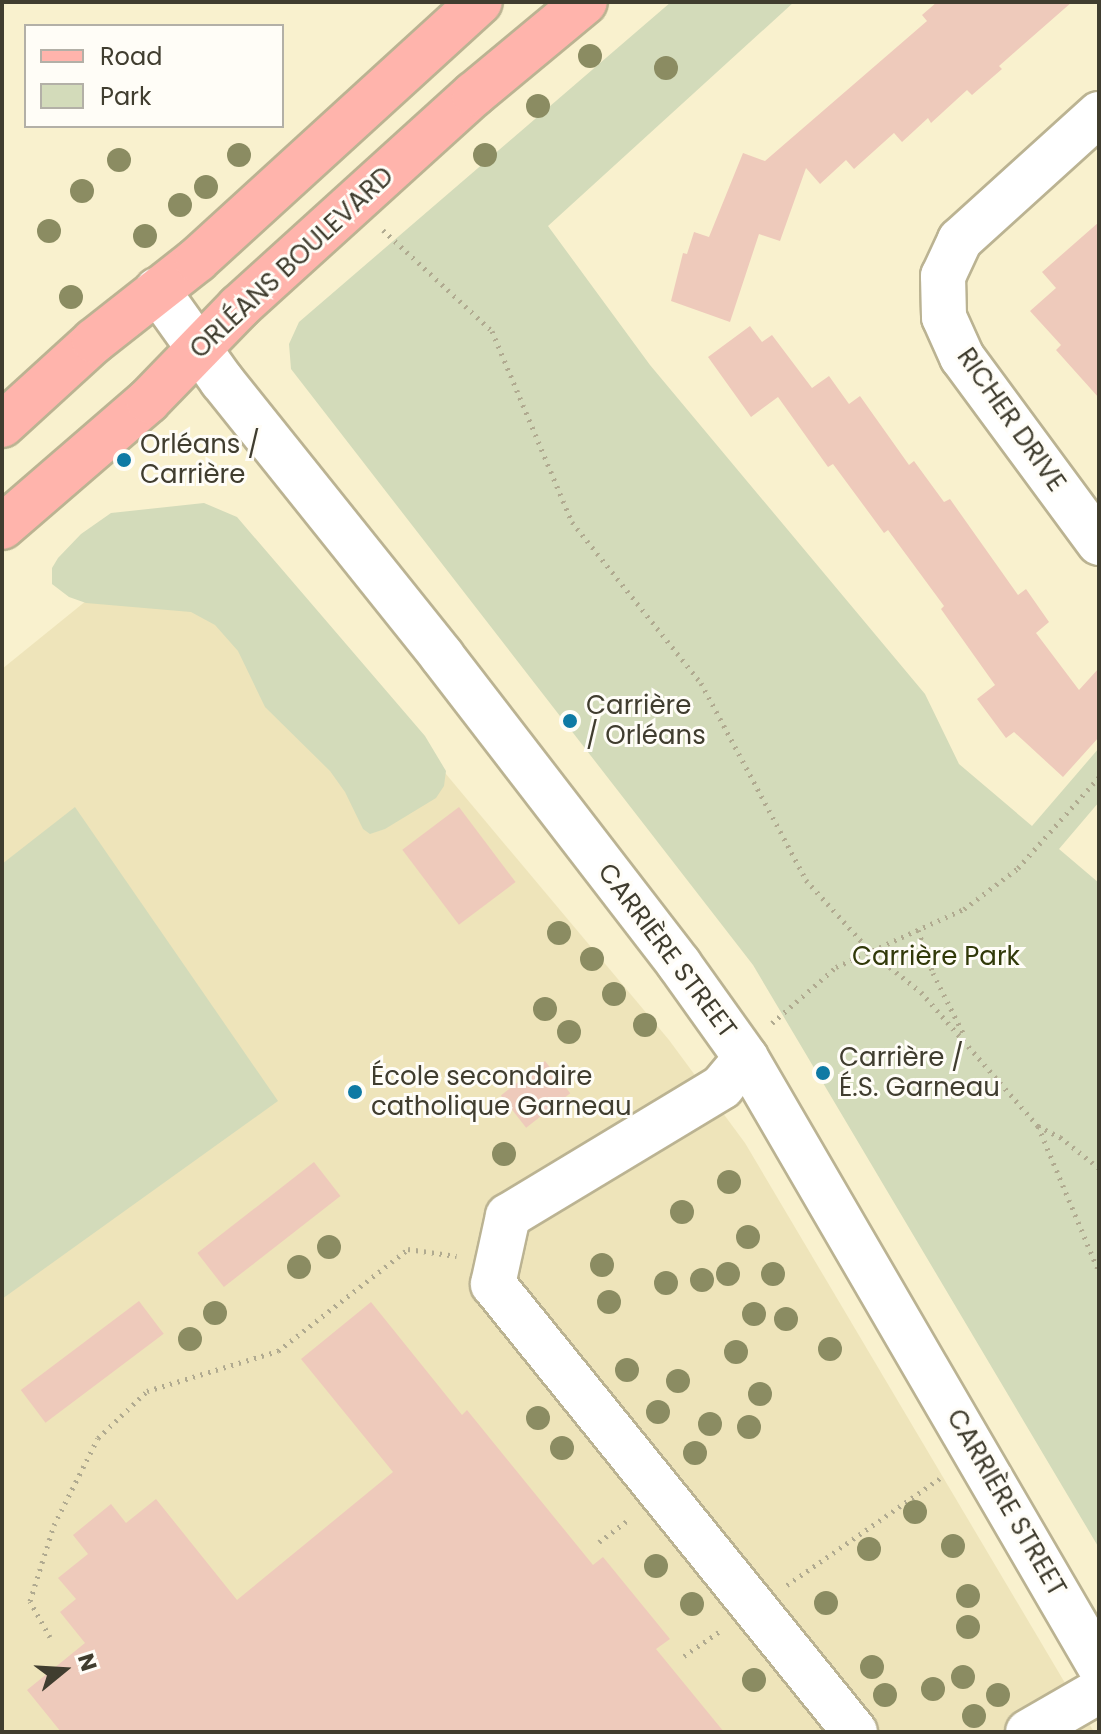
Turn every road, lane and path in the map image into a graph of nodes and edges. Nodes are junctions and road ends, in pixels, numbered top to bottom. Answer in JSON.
{"nodes":[{"id":1,"x":480,"y":2,"type":"edge"},
{"id":2,"x":585,"y":2,"type":"edge"},
{"id":3,"x":1099,"y":114,"type":"edge"},
{"id":4,"x":383,"y":230,"type":"dead end"},
{"id":5,"x":157,"y":290,"type":"junction"},
{"id":6,"x":198,"y":350,"type":"junction"},
{"id":7,"x":2,"y":425,"type":"edge"},
{"id":8,"x":2,"y":527,"type":"edge"},
{"id":9,"x":1099,"y":543,"type":"edge"},
{"id":10,"x":1099,"y":777,"type":"edge"},
{"id":11,"x":918,"y":930,"type":"junction"},
{"id":12,"x":871,"y":952,"type":"junction"},
{"id":13,"x":968,"y":1043,"type":"junction"},
{"id":14,"x":743,"y":1053,"type":"junction"},
{"id":15,"x":1038,"y":1126,"type":"junction"},
{"id":16,"x":1099,"y":1168,"type":"edge"},
{"id":17,"x":498,"y":1260,"type":"junction"},
{"id":18,"x":1099,"y":1272,"type":"edge"},
{"id":19,"x":977,"y":1453,"type":"junction"},
{"id":20,"x":754,"y":1608,"type":"junction"},
{"id":21,"x":50,"y":1637,"type":"dead end"},
{"id":22,"x":1099,"y":1665,"type":"edge"},
{"id":23,"x":1099,"y":1691,"type":"edge"},
{"id":24,"x":855,"y":1732,"type":"edge"},
{"id":25,"x":1028,"y":1732,"type":"edge"}],
"edges":[{"from":1,"to":5,"type":"main road"},
{"from":2,"to":6,"type":"main road","name":"ORLÉANS BOULEVARD"},
{"from":3,"to":9,"type":"street","name":"RICHER DRIVE"},
{"from":4,"to":12,"type":"path"},
{"from":5,"to":6,"type":"street","name":"CARRIÈRE STREET"},
{"from":5,"to":7,"type":"main road"},
{"from":6,"to":8,"type":"main road","name":"ORLÉANS BOULEVARD"},
{"from":6,"to":14,"type":"street","name":"CARRIÈRE STREET"},
{"from":10,"to":11,"type":"path"},
{"from":11,"to":12,"type":"path"},
{"from":11,"to":13,"type":"path"},
{"from":12,"to":13,"type":"path"},
{"from":12,"to":14,"type":"path"},
{"from":13,"to":15,"type":"path"},
{"from":14,"to":17,"type":"street"},
{"from":14,"to":19,"type":"street","name":"CARRIÈRE STREET"},
{"from":15,"to":16,"type":"path"},
{"from":15,"to":18,"type":"path"},
{"from":17,"to":20,"type":"street"},
{"from":17,"to":21,"type":"path"},
{"from":19,"to":20,"type":"path"},
{"from":19,"to":22,"type":"street","name":"CARRIÈRE STREET"},
{"from":20,"to":24,"type":"street"},
{"from":23,"to":25,"type":"street"}]}
